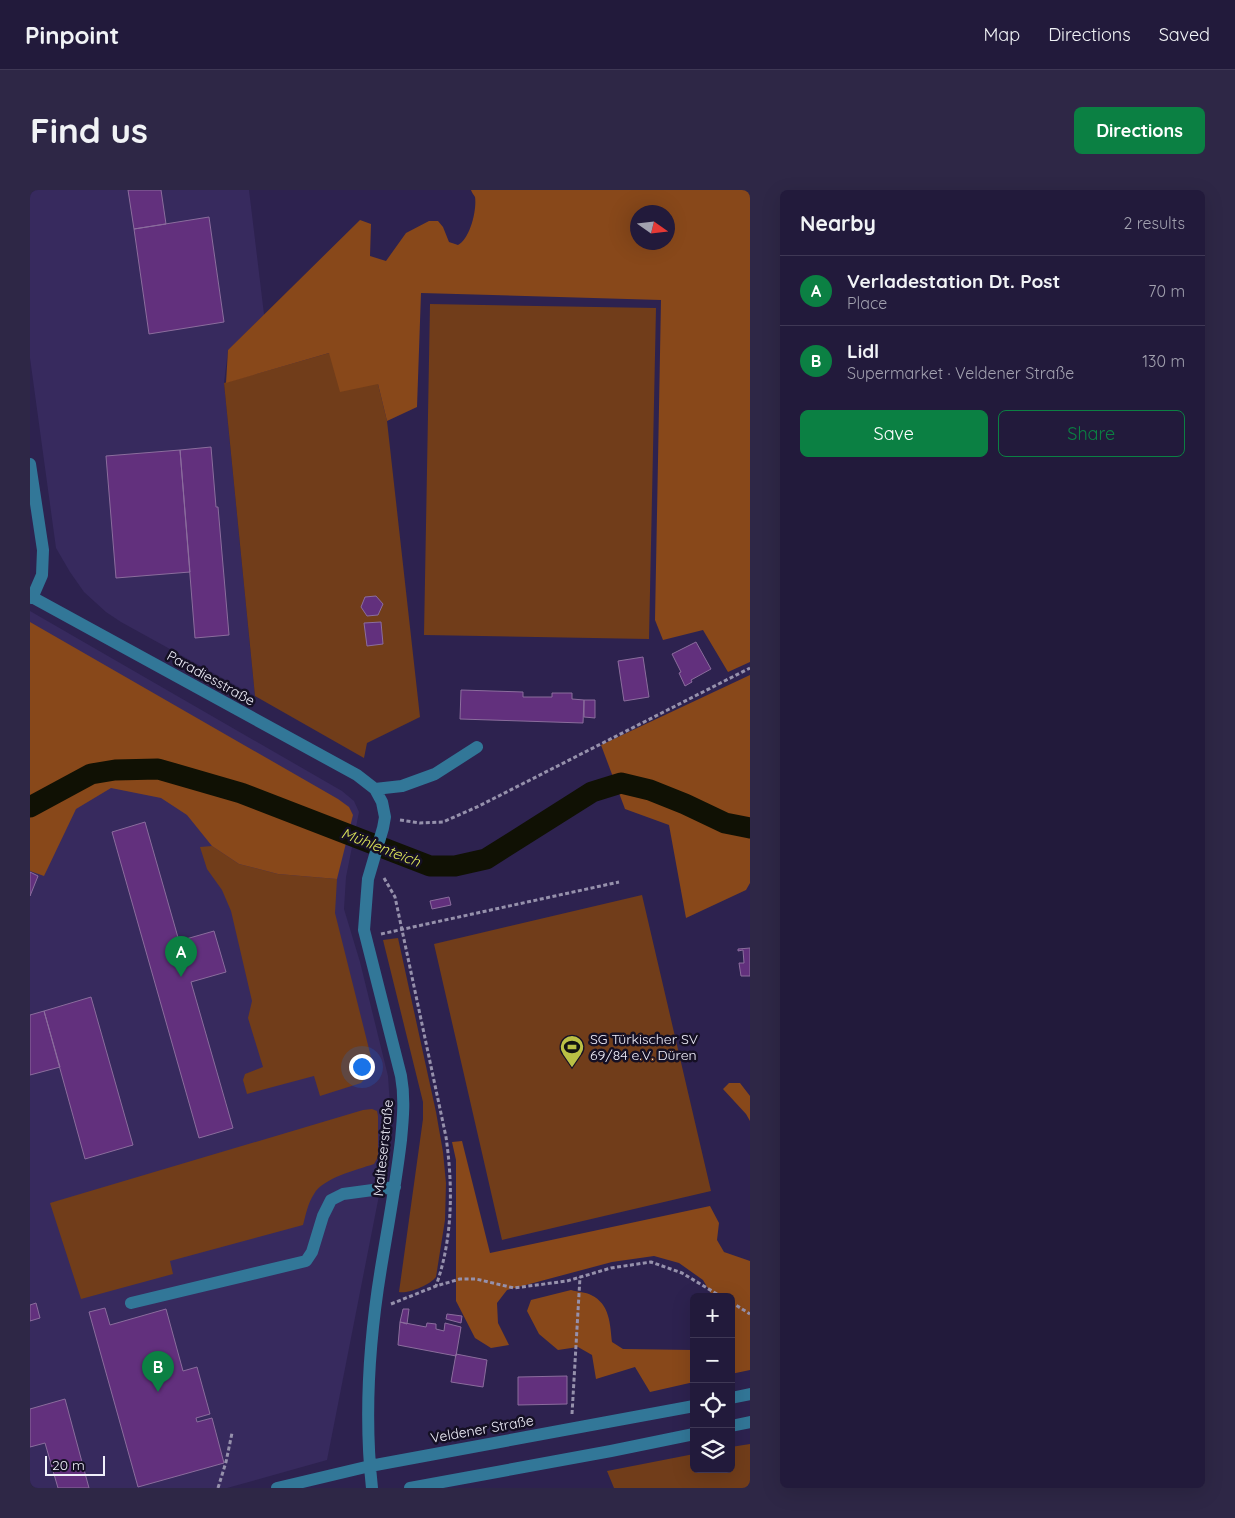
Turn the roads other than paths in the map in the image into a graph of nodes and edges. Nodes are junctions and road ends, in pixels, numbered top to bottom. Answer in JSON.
{"nodes":[{"id":1,"x":31,"y":472,"type":"edge"},
{"id":2,"x":31,"y":597,"type":"edge"},
{"id":3,"x":477,"y":747,"type":"dead end"},
{"id":4,"x":375,"y":789,"type":"junction"},
{"id":5,"x":395,"y":1187,"type":"junction"},
{"id":6,"x":131,"y":1303,"type":"dead end"},
{"id":7,"x":750,"y":1394,"type":"edge"},
{"id":8,"x":735,"y":1397,"type":"edge"},
{"id":9,"x":690,"y":1407,"type":"edge"},
{"id":10,"x":750,"y":1422,"type":"edge"},
{"id":11,"x":735,"y":1425,"type":"edge"},
{"id":12,"x":690,"y":1435,"type":"edge"},
{"id":13,"x":370,"y":1466,"type":"junction"},
{"id":14,"x":277,"y":1488,"type":"edge"},
{"id":15,"x":372,"y":1488,"type":"edge"},
{"id":16,"x":410,"y":1488,"type":"edge"}],
"edges":[{"from":1,"to":2,"type":"street"},
{"from":2,"to":4,"type":"street","name":"Paradiesstraße"},
{"from":3,"to":4,"type":"street"},
{"from":4,"to":5,"type":"street","name":"Malteserstraße"},
{"from":5,"to":6,"type":"street"},
{"from":5,"to":13,"type":"street","name":"Malteserstraße"},
{"from":7,"to":8,"type":"street"},
{"from":9,"to":13,"type":"street","name":"Veldener Straße"},
{"from":10,"to":11,"type":"street"},
{"from":12,"to":16,"type":"street"},
{"from":13,"to":14,"type":"street","name":"Veldener Straße"},
{"from":13,"to":15,"type":"street","name":"Malteserstraße"}]}
